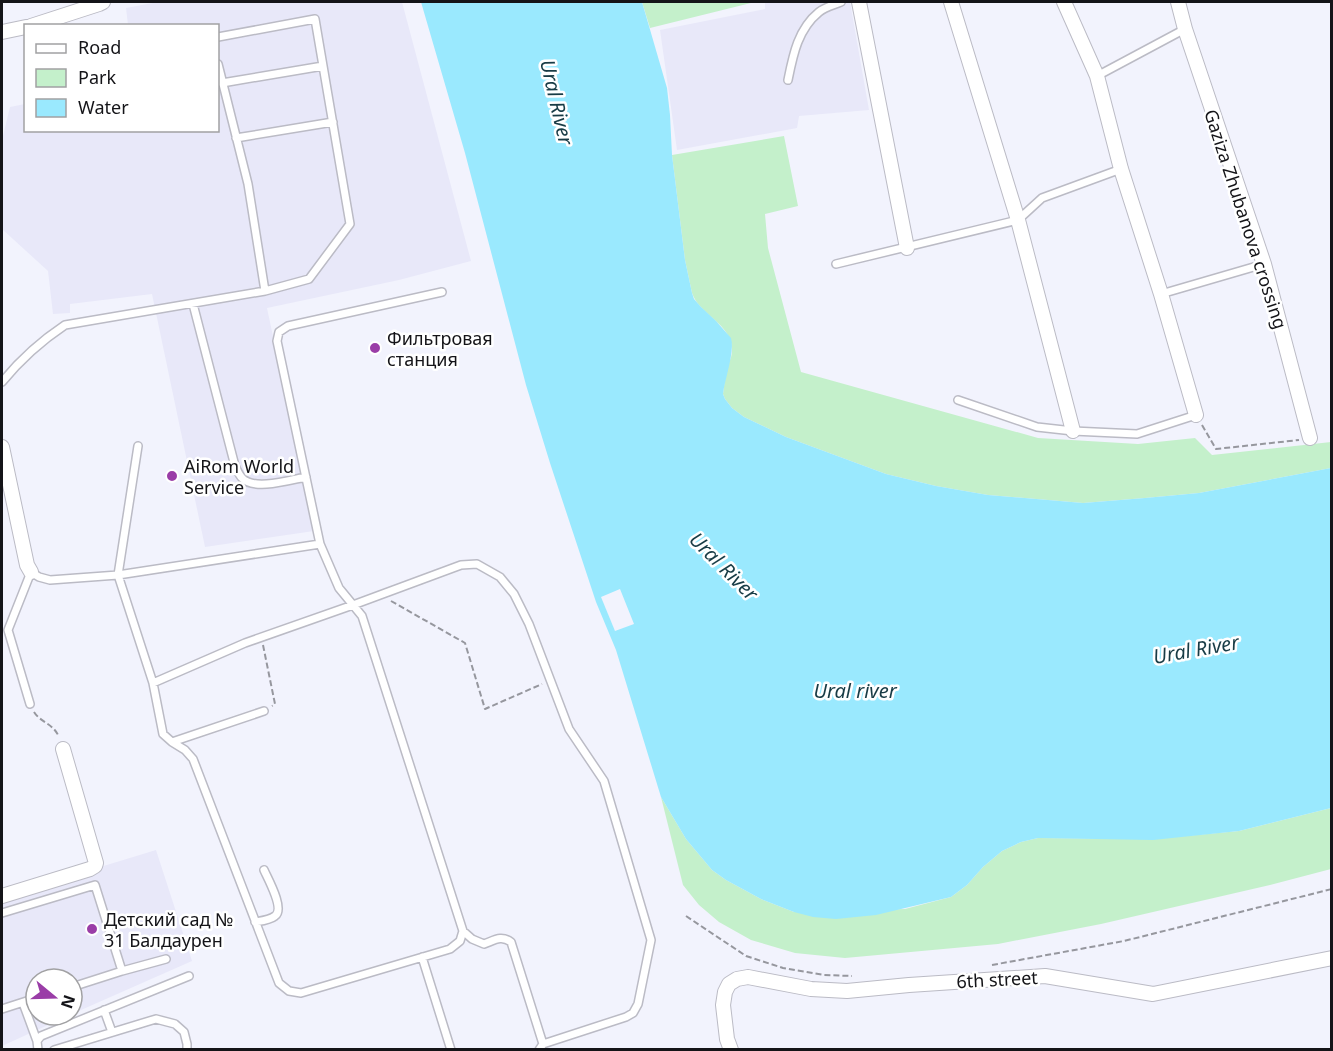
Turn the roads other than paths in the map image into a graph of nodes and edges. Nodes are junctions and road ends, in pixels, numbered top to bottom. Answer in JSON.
{"nodes":[{"id":1,"x":104,"y":2,"type":"edge"},
{"id":2,"x":841,"y":2,"type":"edge"},
{"id":3,"x":859,"y":2,"type":"edge"},
{"id":4,"x":951,"y":2,"type":"edge"},
{"id":5,"x":1064,"y":2,"type":"edge"},
{"id":6,"x":1178,"y":2,"type":"edge"},
{"id":7,"x":37,"y":24,"type":"edge"},
{"id":8,"x":24,"y":27,"type":"edge"},
{"id":9,"x":1185,"y":29,"type":"junction"},
{"id":10,"x":2,"y":32,"type":"edge"},
{"id":11,"x":219,"y":37,"type":"edge"},
{"id":12,"x":323,"y":66,"type":"junction"},
{"id":13,"x":219,"y":69,"type":"edge"},
{"id":14,"x":1097,"y":76,"type":"junction"},
{"id":15,"x":788,"y":80,"type":"dead end"},
{"id":16,"x":222,"y":83,"type":"junction"},
{"id":17,"x":333,"y":122,"type":"junction"},
{"id":18,"x":236,"y":138,"type":"junction"},
{"id":19,"x":1121,"y":169,"type":"junction"},
{"id":20,"x":1018,"y":220,"type":"junction"},
{"id":21,"x":907,"y":248,"type":"junction"},
{"id":22,"x":837,"y":264,"type":"dead end"},
{"id":23,"x":1264,"y":264,"type":"junction"},
{"id":24,"x":265,"y":291,"type":"junction"},
{"id":25,"x":442,"y":292,"type":"dead end"},
{"id":26,"x":1161,"y":294,"type":"junction"},
{"id":27,"x":193,"y":304,"type":"junction"},
{"id":28,"x":2,"y":382,"type":"edge"},
{"id":29,"x":958,"y":400,"type":"dead end"},
{"id":30,"x":1196,"y":415,"type":"joint"},
{"id":31,"x":1073,"y":431,"type":"junction"},
{"id":32,"x":1310,"y":438,"type":"road end"},
{"id":33,"x":138,"y":446,"type":"dead end"},
{"id":34,"x":2,"y":447,"type":"edge"},
{"id":35,"x":306,"y":477,"type":"junction"},
{"id":36,"x":321,"y":544,"type":"junction"},
{"id":37,"x":31,"y":572,"type":"junction"},
{"id":38,"x":118,"y":575,"type":"junction"},
{"id":39,"x":353,"y":605,"type":"junction"},
{"id":40,"x":153,"y":683,"type":"junction"},
{"id":41,"x":30,"y":704,"type":"road end"},
{"id":42,"x":264,"y":711,"type":"road end"},
{"id":43,"x":171,"y":742,"type":"junction"},
{"id":44,"x":63,"y":748,"type":"road end"},
{"id":45,"x":90,"y":869,"type":"junction"},
{"id":46,"x":264,"y":870,"type":"dead end"},
{"id":47,"x":95,"y":885,"type":"junction"},
{"id":48,"x":2,"y":896,"type":"edge"},
{"id":49,"x":2,"y":912,"type":"edge"},
{"id":50,"x":255,"y":922,"type":"junction"},
{"id":51,"x":463,"y":931,"type":"junction"},
{"id":52,"x":422,"y":957,"type":"junction"},
{"id":53,"x":1332,"y":958,"type":"edge"},
{"id":54,"x":166,"y":959,"type":"dead end"},
{"id":55,"x":122,"y":971,"type":"junction"},
{"id":56,"x":189,"y":976,"type":"dead end"},
{"id":57,"x":84,"y":983,"type":"edge"},
{"id":58,"x":23,"y":1003,"type":"joint"},
{"id":59,"x":2,"y":1008,"type":"edge"},
{"id":60,"x":104,"y":1010,"type":"junction"},
{"id":61,"x":112,"y":1032,"type":"junction"},
{"id":62,"x":37,"y":1041,"type":"junction"},
{"id":63,"x":541,"y":1047,"type":"edge"},
{"id":64,"x":38,"y":1050,"type":"edge"},
{"id":65,"x":54,"y":1050,"type":"edge"},
{"id":66,"x":187,"y":1050,"type":"edge"},
{"id":67,"x":451,"y":1050,"type":"edge"},
{"id":68,"x":731,"y":1050,"type":"edge"}],
"edges":[{"from":1,"to":7,"type":"street"},
{"from":2,"to":15,"type":"lane"},
{"from":3,"to":21,"type":"street"},
{"from":4,"to":20,"type":"street"},
{"from":5,"to":14,"type":"street"},
{"from":6,"to":9,"type":"street","name":"Gaziza Zhubanova crossing"},
{"from":8,"to":10,"type":"street"},
{"from":9,"to":14,"type":"lane"},
{"from":9,"to":23,"type":"street","name":"Gaziza Zhubanova crossing"},
{"from":11,"to":12,"type":"lane"},
{"from":12,"to":16,"type":"lane"},
{"from":12,"to":17,"type":"lane"},
{"from":13,"to":16,"type":"lane"},
{"from":14,"to":19,"type":"street"},
{"from":16,"to":18,"type":"lane"},
{"from":17,"to":18,"type":"lane"},
{"from":17,"to":24,"type":"lane"},
{"from":18,"to":24,"type":"lane"},
{"from":19,"to":20,"type":"lane"},
{"from":19,"to":26,"type":"street"},
{"from":20,"to":21,"type":"lane"},
{"from":20,"to":31,"type":"street"},
{"from":21,"to":22,"type":"lane"},
{"from":23,"to":26,"type":"lane"},
{"from":23,"to":32,"type":"street","name":"Gaziza Zhubanova crossing"},
{"from":24,"to":27,"type":"lane"},
{"from":25,"to":35,"type":"lane"},
{"from":26,"to":30,"type":"street"},
{"from":27,"to":28,"type":"lane"},
{"from":27,"to":35,"type":"lane"},
{"from":29,"to":31,"type":"lane"},
{"from":30,"to":31,"type":"lane"},
{"from":33,"to":38,"type":"lane"},
{"from":34,"to":37,"type":"street"},
{"from":35,"to":36,"type":"lane"},
{"from":36,"to":38,"type":"lane"},
{"from":36,"to":39,"type":"lane"},
{"from":37,"to":38,"type":"lane"},
{"from":37,"to":41,"type":"lane"},
{"from":38,"to":40,"type":"lane"},
{"from":39,"to":40,"type":"lane"},
{"from":39,"to":51,"type":"lane"},
{"from":39,"to":63,"type":"lane"},
{"from":40,"to":43,"type":"lane"},
{"from":42,"to":43,"type":"lane"},
{"from":43,"to":50,"type":"lane"},
{"from":44,"to":45,"type":"street"},
{"from":45,"to":47,"type":"lane"},
{"from":45,"to":48,"type":"street"},
{"from":46,"to":50,"type":"lane"},
{"from":47,"to":49,"type":"lane"},
{"from":47,"to":55,"type":"lane"},
{"from":50,"to":52,"type":"lane"},
{"from":51,"to":52,"type":"lane"},
{"from":51,"to":63,"type":"lane"},
{"from":52,"to":67,"type":"lane"},
{"from":53,"to":68,"type":"street","name":"6th street"},
{"from":54,"to":55,"type":"lane"},
{"from":55,"to":57,"type":"lane"},
{"from":56,"to":60,"type":"lane"},
{"from":58,"to":59,"type":"lane"},
{"from":58,"to":62,"type":"lane"},
{"from":60,"to":61,"type":"lane"},
{"from":60,"to":62,"type":"lane"},
{"from":61,"to":65,"type":"lane"},
{"from":61,"to":66,"type":"lane"},
{"from":62,"to":64,"type":"lane"}]}
